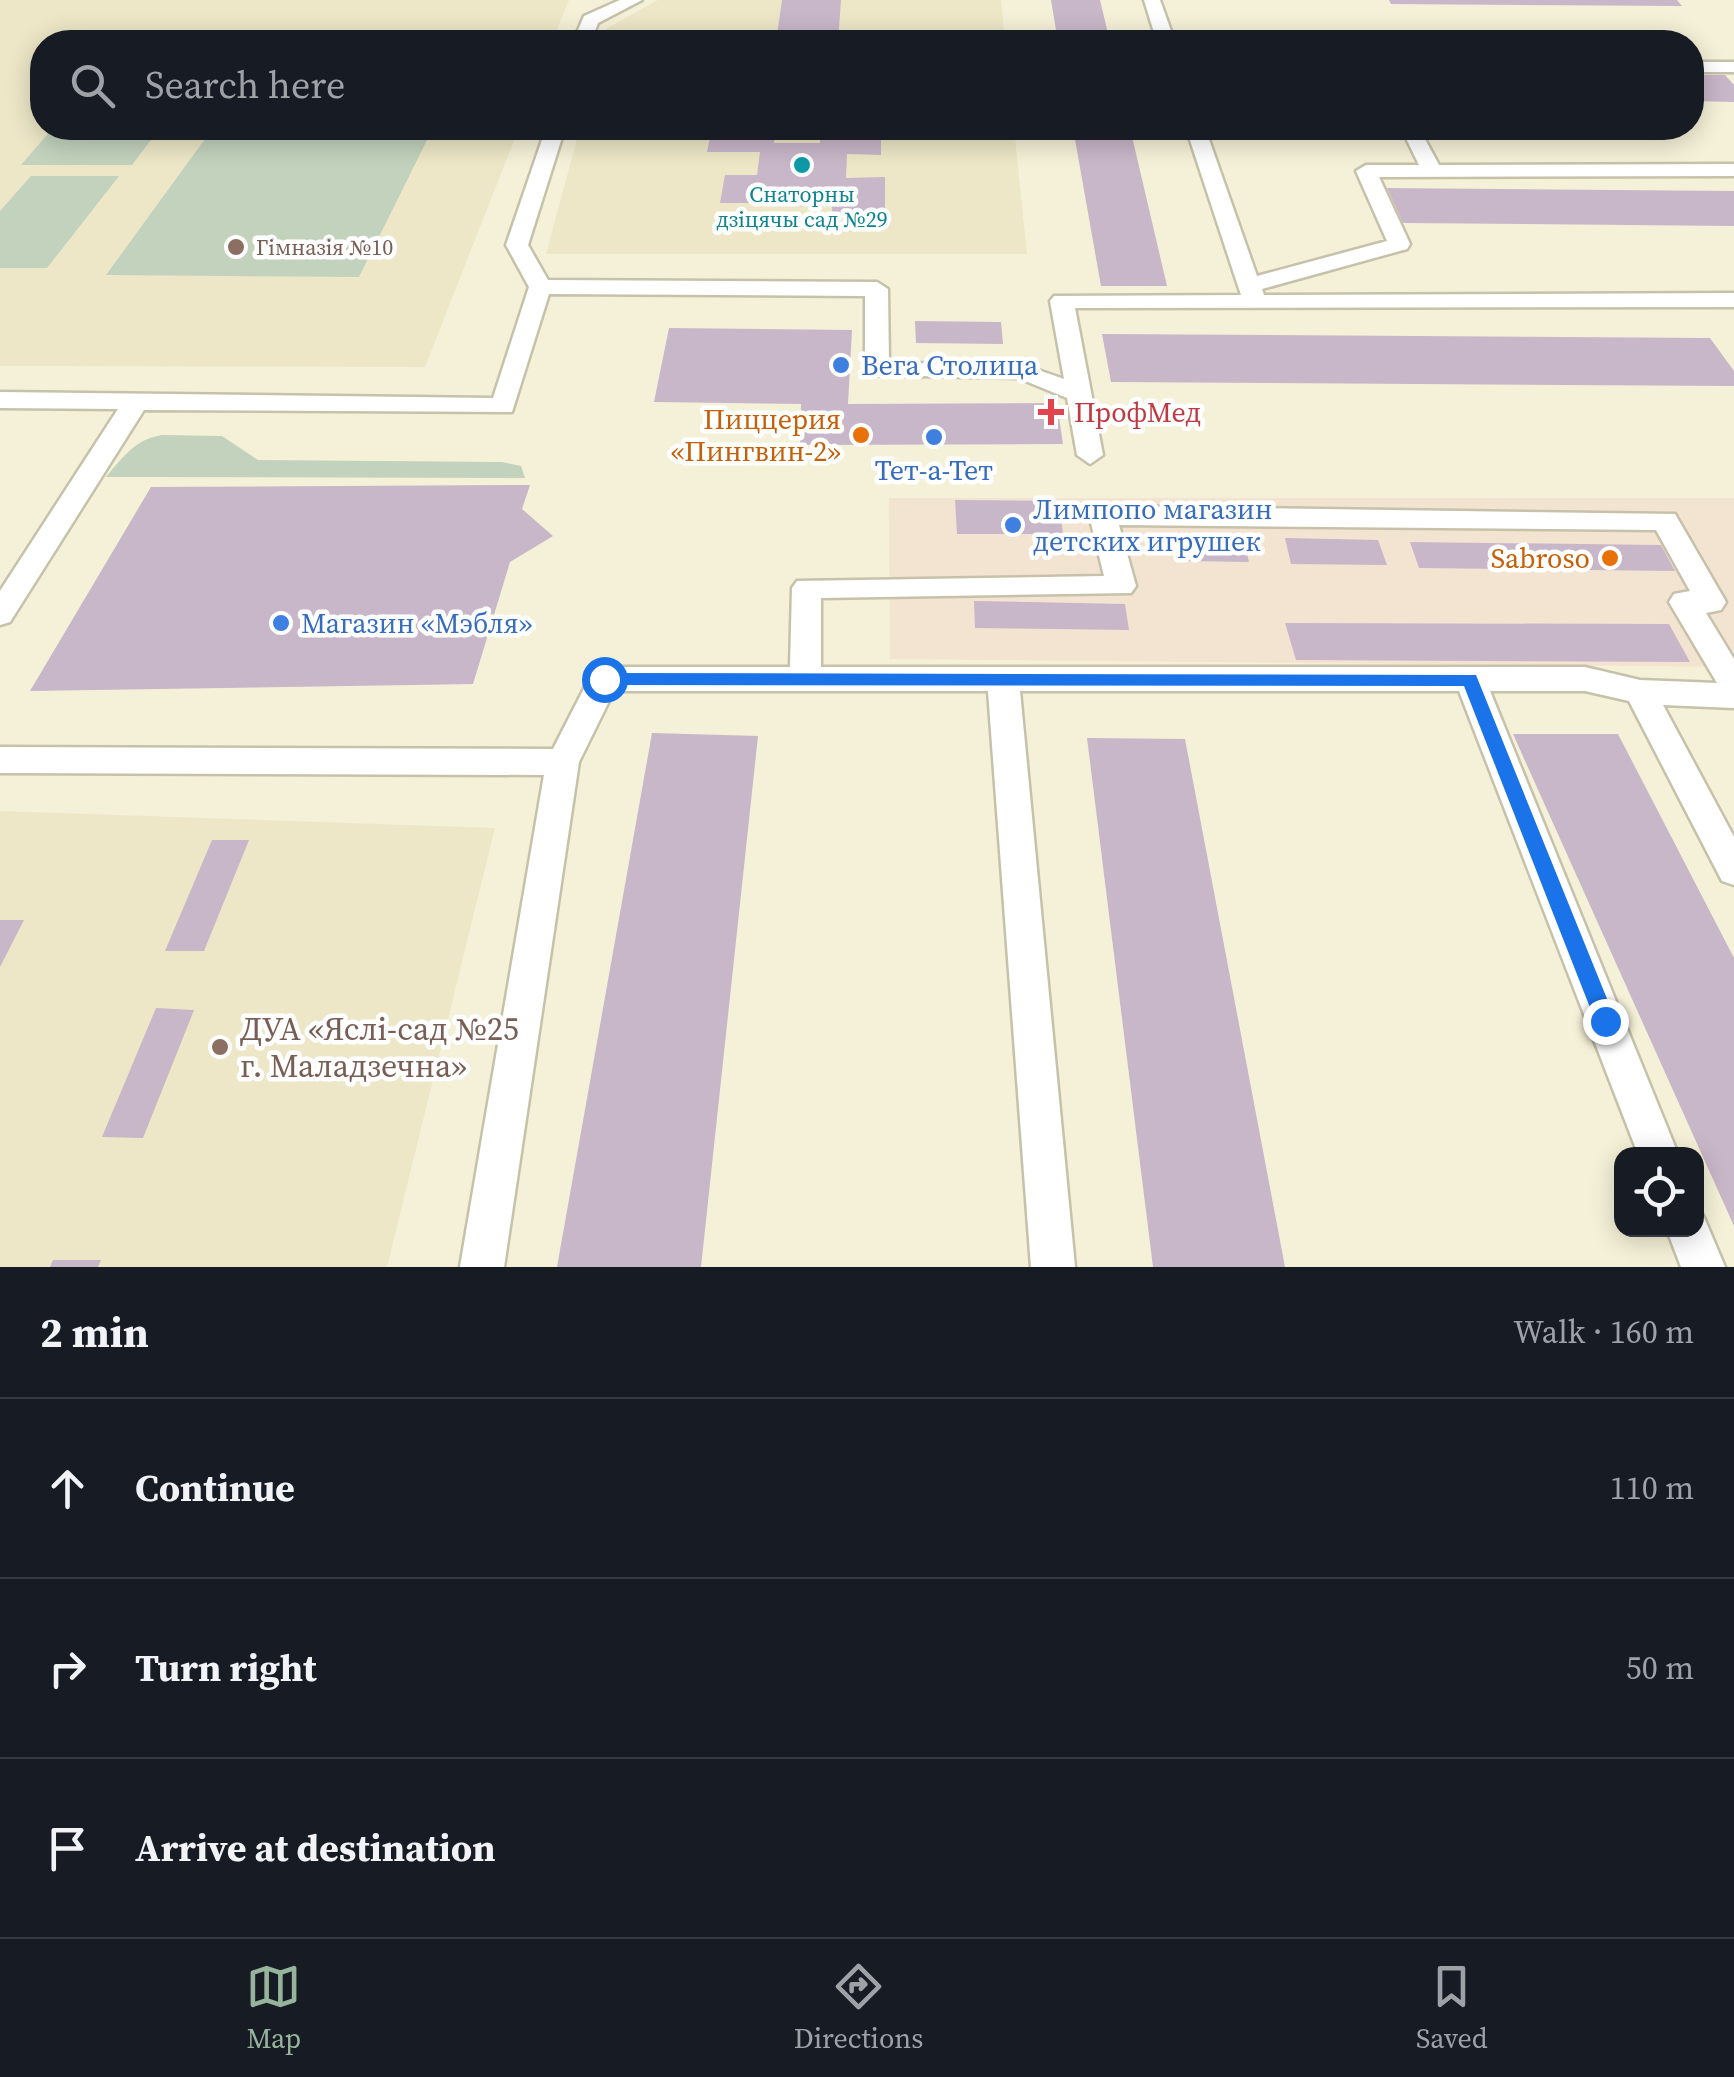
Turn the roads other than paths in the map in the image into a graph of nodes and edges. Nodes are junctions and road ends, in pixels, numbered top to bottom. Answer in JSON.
{"nodes":[{"id":1,"x":634,"y":0,"type":"edge"},
{"id":2,"x":1152,"y":0,"type":"edge"},
{"id":3,"x":586,"y":30,"type":"edge"},
{"id":4,"x":1162,"y":30,"type":"edge"},
{"id":5,"x":1704,"y":67,"type":"edge"},
{"id":6,"x":1734,"y":67,"type":"edge"},
{"id":7,"x":551,"y":140,"type":"edge"},
{"id":8,"x":1199,"y":140,"type":"edge"},
{"id":9,"x":1416,"y":140,"type":"edge"},
{"id":10,"x":1734,"y":170,"type":"edge"},
{"id":11,"x":1432,"y":171,"type":"junction"},
{"id":12,"x":540,"y":286,"type":"junction"},
{"id":13,"x":1252,"y":294,"type":"junction"},
{"id":14,"x":1734,"y":300,"type":"edge"},
{"id":15,"x":1080,"y":394,"type":"junction"},
{"id":16,"x":0,"y":400,"type":"edge"},
{"id":17,"x":134,"y":400,"type":"junction"},
{"id":18,"x":1090,"y":455,"type":"dead end"},
{"id":19,"x":0,"y":614,"type":"edge"},
{"id":20,"x":805,"y":680,"type":"junction"},
{"id":21,"x":1003,"y":680,"type":"junction"},
{"id":22,"x":1470,"y":680,"type":"junction"},
{"id":23,"x":1734,"y":685,"type":"edge"},
{"id":24,"x":1640,"y":692,"type":"junction"},
{"id":25,"x":1734,"y":696,"type":"edge"},
{"id":26,"x":0,"y":760,"type":"edge"},
{"id":27,"x":563,"y":762,"type":"junction"},
{"id":28,"x":1734,"y":870,"type":"edge"},
{"id":29,"x":1655,"y":1147,"type":"edge"},
{"id":30,"x":1691,"y":1237,"type":"edge"},
{"id":31,"x":482,"y":1267,"type":"edge"},
{"id":32,"x":1053,"y":1267,"type":"edge"},
{"id":33,"x":1703,"y":1267,"type":"edge"}],
"edges":[{"from":1,"to":3,"type":"lane"},
{"from":2,"to":4,"type":"lane"},
{"from":5,"to":6,"type":"lane"},
{"from":7,"to":12,"type":"lane"},
{"from":8,"to":13,"type":"lane"},
{"from":9,"to":11,"type":"lane"},
{"from":10,"to":11,"type":"lane"},
{"from":11,"to":13,"type":"lane"},
{"from":12,"to":15,"type":"lane"},
{"from":12,"to":17,"type":"lane"},
{"from":13,"to":14,"type":"lane"},
{"from":13,"to":15,"type":"lane"},
{"from":15,"to":18,"type":"lane"},
{"from":16,"to":17,"type":"lane"},
{"from":17,"to":19,"type":"lane"},
{"from":20,"to":21,"type":"lane"},
{"from":20,"to":23,"type":"lane"},
{"from":20,"to":27,"type":"lane"},
{"from":21,"to":22,"type":"lane"},
{"from":21,"to":32,"type":"lane"},
{"from":22,"to":24,"type":"lane"},
{"from":22,"to":29,"type":"lane"},
{"from":24,"to":25,"type":"lane"},
{"from":24,"to":28,"type":"lane"},
{"from":26,"to":27,"type":"lane"},
{"from":27,"to":31,"type":"lane"},
{"from":30,"to":33,"type":"lane"}]}
